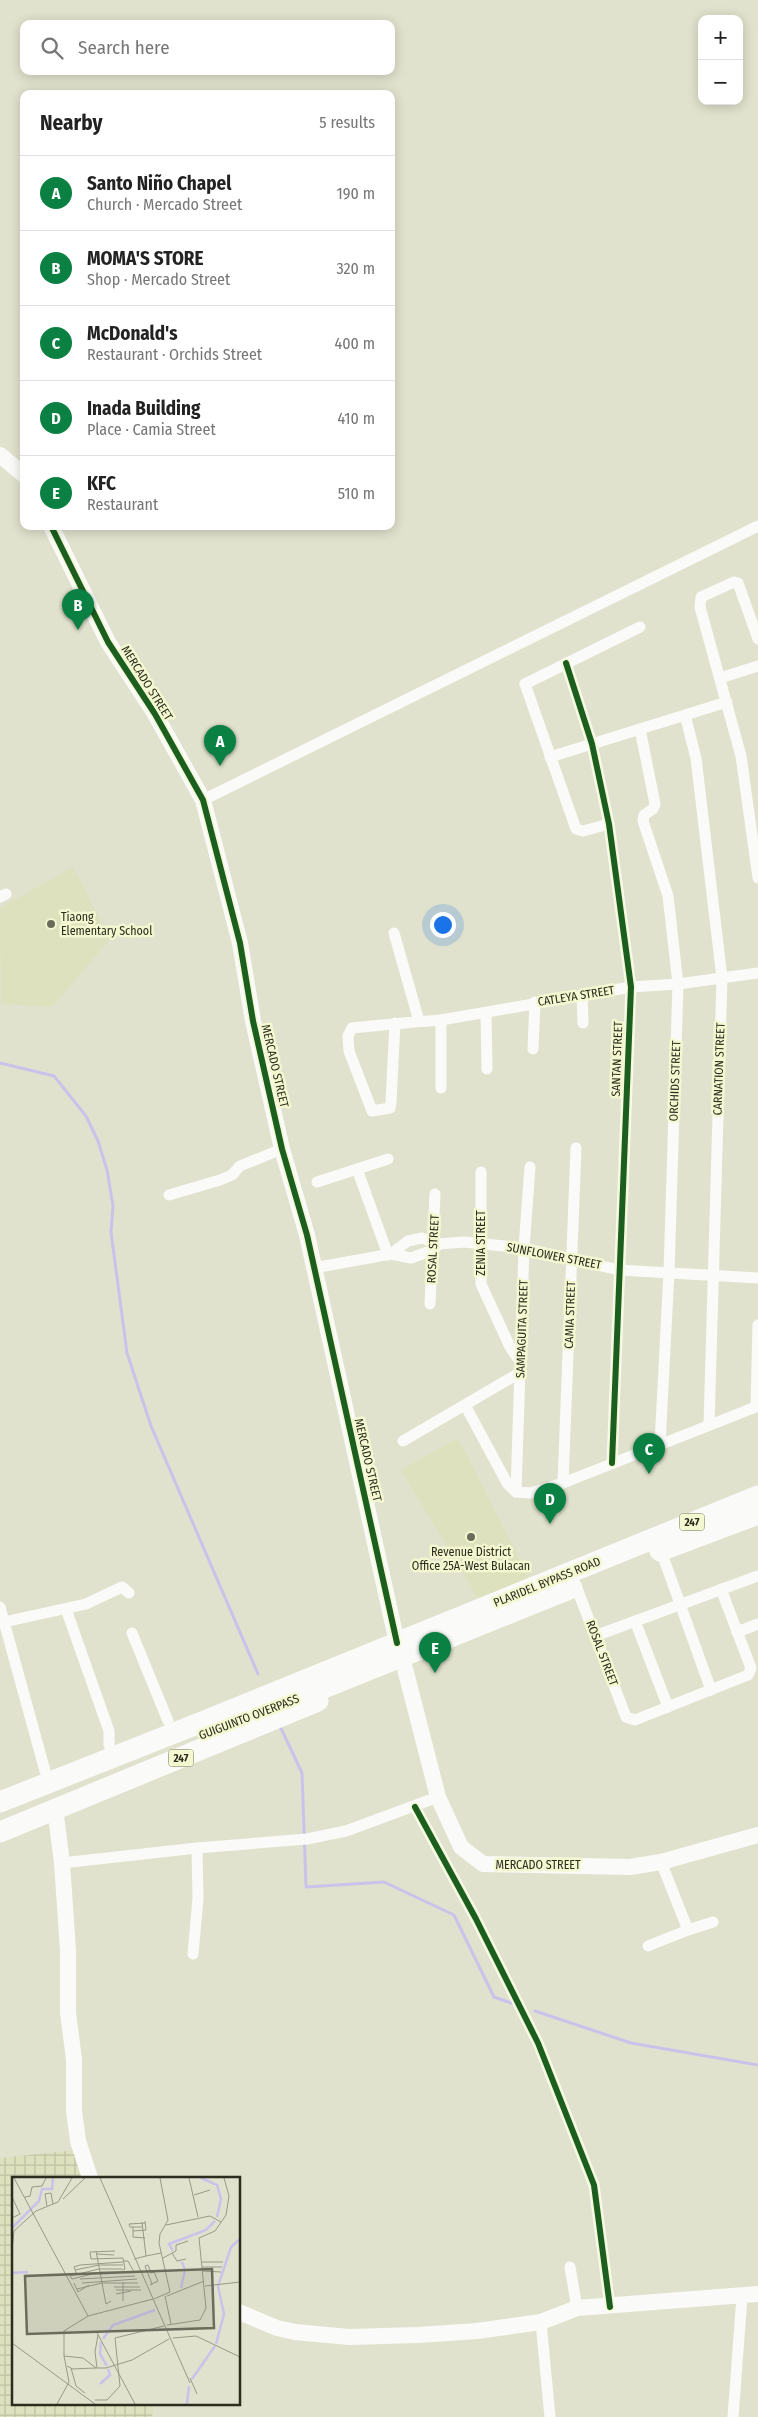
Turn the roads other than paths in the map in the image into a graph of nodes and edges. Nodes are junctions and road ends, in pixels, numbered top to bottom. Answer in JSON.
{"nodes":[{"id":1,"x":0,"y":455,"type":"edge"},
{"id":2,"x":20,"y":471,"type":"edge"},
{"id":3,"x":758,"y":526,"type":"edge"},
{"id":4,"x":53,"y":530,"type":"edge"},
{"id":5,"x":640,"y":627,"type":"dead end"},
{"id":6,"x":758,"y":639,"type":"edge"},
{"id":7,"x":566,"y":664,"type":"junction"},
{"id":8,"x":758,"y":666,"type":"edge"},
{"id":9,"x":720,"y":678,"type":"junction"},
{"id":10,"x":728,"y":702,"type":"junction"},
{"id":11,"x":686,"y":715,"type":"junction"},
{"id":12,"x":640,"y":729,"type":"junction"},
{"id":13,"x":592,"y":744,"type":"junction"},
{"id":14,"x":550,"y":757,"type":"junction"},
{"id":15,"x":203,"y":800,"type":"junction"},
{"id":16,"x":609,"y":824,"type":"junction"},
{"id":17,"x":758,"y":878,"type":"edge"},
{"id":18,"x":394,"y":933,"type":"dead end"},
{"id":19,"x":758,"y":973,"type":"edge"},
{"id":20,"x":722,"y":978,"type":"junction"},
{"id":21,"x":678,"y":984,"type":"junction"},
{"id":22,"x":631,"y":988,"type":"junction"},
{"id":23,"x":582,"y":995,"type":"junction"},
{"id":24,"x":535,"y":1002,"type":"junction"},
{"id":25,"x":486,"y":1012,"type":"junction"},
{"id":26,"x":441,"y":1020,"type":"junction"},
{"id":27,"x":419,"y":1021,"type":"junction"},
{"id":28,"x":583,"y":1023,"type":"dead end"},
{"id":29,"x":395,"y":1024,"type":"junction"},
{"id":30,"x":533,"y":1049,"type":"dead end"},
{"id":31,"x":487,"y":1069,"type":"dead end"},
{"id":32,"x":441,"y":1088,"type":"dead end"},
{"id":33,"x":576,"y":1148,"type":"dead end"},
{"id":34,"x":282,"y":1149,"type":"junction"},
{"id":35,"x":388,"y":1159,"type":"dead end"},
{"id":36,"x":530,"y":1167,"type":"dead end"},
{"id":37,"x":357,"y":1169,"type":"junction"},
{"id":38,"x":481,"y":1172,"type":"dead end"},
{"id":39,"x":317,"y":1182,"type":"dead end"},
{"id":40,"x":435,"y":1194,"type":"dead end"},
{"id":41,"x":169,"y":1195,"type":"dead end"},
{"id":42,"x":481,"y":1244,"type":"junction"},
{"id":43,"x":435,"y":1245,"type":"junction"},
{"id":44,"x":524,"y":1248,"type":"junction"},
{"id":45,"x":389,"y":1254,"type":"junction"},
{"id":46,"x":572,"y":1257,"type":"junction"},
{"id":47,"x":314,"y":1268,"type":"junction"},
{"id":48,"x":619,"y":1270,"type":"junction"},
{"id":49,"x":669,"y":1272,"type":"junction"},
{"id":50,"x":713,"y":1276,"type":"junction"},
{"id":51,"x":758,"y":1278,"type":"edge"},
{"id":52,"x":430,"y":1304,"type":"dead end"},
{"id":53,"x":758,"y":1325,"type":"edge"},
{"id":54,"x":521,"y":1367,"type":"junction"},
{"id":55,"x":465,"y":1405,"type":"junction"},
{"id":56,"x":757,"y":1406,"type":"edge"},
{"id":57,"x":709,"y":1425,"type":"junction"},
{"id":58,"x":402,"y":1441,"type":"dead end"},
{"id":59,"x":660,"y":1444,"type":"junction"},
{"id":60,"x":612,"y":1463,"type":"junction"},
{"id":61,"x":563,"y":1483,"type":"junction"},
{"id":62,"x":516,"y":1492,"type":"junction"},
{"id":63,"x":758,"y":1496,"type":"edge"},
{"id":64,"x":758,"y":1514,"type":"edge"},
{"id":65,"x":661,"y":1551,"type":"junction"},
{"id":66,"x":758,"y":1576,"type":"edge"},
{"id":67,"x":576,"y":1586,"type":"junction"},
{"id":68,"x":721,"y":1589,"type":"junction"},
{"id":69,"x":129,"y":1593,"type":"dead end"},
{"id":70,"x":679,"y":1605,"type":"junction"},
{"id":71,"x":0,"y":1607,"type":"edge"},
{"id":72,"x":66,"y":1609,"type":"junction"},
{"id":73,"x":635,"y":1621,"type":"junction"},
{"id":74,"x":4,"y":1622,"type":"junction"},
{"id":75,"x":758,"y":1624,"type":"edge"},
{"id":76,"x":737,"y":1632,"type":"junction"},
{"id":77,"x":132,"y":1633,"type":"dead end"},
{"id":78,"x":595,"y":1636,"type":"junction"},
{"id":79,"x":399,"y":1650,"type":"junction"},
{"id":80,"x":336,"y":1668,"type":"junction"},
{"id":81,"x":711,"y":1690,"type":"junction"},
{"id":82,"x":668,"y":1707,"type":"junction"},
{"id":83,"x":168,"y":1721,"type":"junction"},
{"id":84,"x":109,"y":1744,"type":"junction"},
{"id":85,"x":0,"y":1788,"type":"edge"},
{"id":86,"x":44,"y":1791,"type":"junction"},
{"id":87,"x":438,"y":1797,"type":"junction"},
{"id":88,"x":0,"y":1802,"type":"edge"},
{"id":89,"x":415,"y":1806,"type":"junction"},
{"id":90,"x":0,"y":1816,"type":"edge"},
{"id":91,"x":0,"y":1832,"type":"edge"},
{"id":92,"x":758,"y":1835,"type":"edge"},
{"id":93,"x":197,"y":1848,"type":"junction"},
{"id":94,"x":661,"y":1862,"type":"junction"},
{"id":95,"x":62,"y":1863,"type":"junction"},
{"id":96,"x":713,"y":1922,"type":"dead end"},
{"id":97,"x":688,"y":1930,"type":"junction"},
{"id":98,"x":648,"y":1946,"type":"dead end"},
{"id":99,"x":193,"y":1954,"type":"dead end"},
{"id":100,"x":90,"y":2177,"type":"edge"},
{"id":101,"x":570,"y":2267,"type":"dead end"},
{"id":102,"x":750,"y":2295,"type":"edge"},
{"id":103,"x":610,"y":2307,"type":"junction"},
{"id":104,"x":577,"y":2308,"type":"junction"},
{"id":105,"x":240,"y":2312,"type":"edge"},
{"id":106,"x":541,"y":2322,"type":"junction"},
{"id":107,"x":550,"y":2417,"type":"edge"},
{"id":108,"x":733,"y":2417,"type":"edge"}],
"edges":[{"from":1,"to":2,"type":"street"},
{"from":3,"to":15,"type":"street"},
{"from":4,"to":15,"type":"street","name":"MERCADO STREET"},
{"from":5,"to":7,"type":"street"},
{"from":6,"to":9,"type":"street"},
{"from":7,"to":13,"type":"street","name":"SANTAN STREET"},
{"from":7,"to":14,"type":"street"},
{"from":8,"to":9,"type":"street"},
{"from":9,"to":10,"type":"street"},
{"from":10,"to":11,"type":"street"},
{"from":10,"to":17,"type":"street"},
{"from":11,"to":12,"type":"street"},
{"from":11,"to":20,"type":"street","name":"CARNATION STREET"},
{"from":12,"to":13,"type":"street"},
{"from":12,"to":21,"type":"street","name":"ORCHIDS STREET"},
{"from":13,"to":14,"type":"street"},
{"from":13,"to":16,"type":"street","name":"SANTAN STREET"},
{"from":14,"to":16,"type":"street"},
{"from":15,"to":34,"type":"street","name":"MERCADO STREET"},
{"from":16,"to":22,"type":"street","name":"SANTAN STREET"},
{"from":18,"to":27,"type":"street"},
{"from":19,"to":20,"type":"street","name":"CATLEYA STREET"},
{"from":20,"to":21,"type":"street","name":"CATLEYA STREET"},
{"from":20,"to":50,"type":"street","name":"CARNATION STREET"},
{"from":21,"to":22,"type":"street","name":"CATLEYA STREET"},
{"from":21,"to":49,"type":"street","name":"ORCHIDS STREET"},
{"from":22,"to":23,"type":"street","name":"CATLEYA STREET"},
{"from":22,"to":48,"type":"street","name":"SANTAN STREET"},
{"from":23,"to":24,"type":"street","name":"CATLEYA STREET"},
{"from":23,"to":28,"type":"street"},
{"from":24,"to":25,"type":"street","name":"CATLEYA STREET"},
{"from":24,"to":30,"type":"street"},
{"from":25,"to":26,"type":"street","name":"CATLEYA STREET"},
{"from":25,"to":31,"type":"street"},
{"from":26,"to":27,"type":"street","name":"CATLEYA STREET"},
{"from":26,"to":32,"type":"street"},
{"from":27,"to":29,"type":"street","name":"CATLEYA STREET"},
{"from":29,"to":29,"type":"street","name":"CATLEYA STREET"},
{"from":33,"to":46,"type":"street","name":"CAMIA STREET"},
{"from":34,"to":41,"type":"street"},
{"from":34,"to":47,"type":"street","name":"MERCADO STREET"},
{"from":35,"to":37,"type":"street"},
{"from":36,"to":44,"type":"street","name":"SAMPAGUITA STREET"},
{"from":37,"to":39,"type":"street"},
{"from":37,"to":45,"type":"street"},
{"from":38,"to":42,"type":"street","name":"ZENIA STREET"},
{"from":40,"to":43,"type":"street","name":"ROSAL STREET"},
{"from":42,"to":43,"type":"street","name":"SUNFLOWER STREET"},
{"from":42,"to":44,"type":"street","name":"SUNFLOWER STREET"},
{"from":42,"to":54,"type":"street","name":"ZENIA STREET"},
{"from":43,"to":45,"type":"street","name":"SUNFLOWER STREET"},
{"from":43,"to":52,"type":"street","name":"ROSAL STREET"},
{"from":44,"to":46,"type":"street","name":"SUNFLOWER STREET"},
{"from":44,"to":54,"type":"street","name":"SAMPAGUITA STREET"},
{"from":45,"to":47,"type":"street","name":"SUNFLOWER STREET"},
{"from":46,"to":48,"type":"street","name":"SUNFLOWER STREET"},
{"from":46,"to":61,"type":"street","name":"CAMIA STREET"},
{"from":47,"to":79,"type":"street","name":"MERCADO STREET"},
{"from":48,"to":49,"type":"street","name":"SUNFLOWER STREET"},
{"from":48,"to":60,"type":"street","name":"SANTAN STREET"},
{"from":49,"to":50,"type":"street","name":"SUNFLOWER STREET"},
{"from":49,"to":59,"type":"street","name":"ORCHIDS STREET"},
{"from":50,"to":51,"type":"street","name":"SUNFLOWER STREET"},
{"from":50,"to":57,"type":"street","name":"CARNATION STREET"},
{"from":53,"to":56,"type":"street"},
{"from":54,"to":55,"type":"street"},
{"from":54,"to":62,"type":"street","name":"SAMPAGUITA STREET"},
{"from":55,"to":58,"type":"street"},
{"from":55,"to":62,"type":"street"},
{"from":56,"to":57,"type":"street"},
{"from":57,"to":59,"type":"street"},
{"from":59,"to":60,"type":"street"},
{"from":60,"to":61,"type":"street"},
{"from":61,"to":62,"type":"street"},
{"from":63,"to":79,"type":"highway","name":"PLARIDEL BYPASS ROAD","number":"247"},
{"from":64,"to":65,"type":"highway","name":"PLARIDEL BYPASS ROAD","number":"247"},
{"from":65,"to":67,"type":"highway","name":"PLARIDEL BYPASS ROAD","number":"247"},
{"from":65,"to":70,"type":"street"},
{"from":66,"to":68,"type":"street"},
{"from":67,"to":78,"type":"street","name":"ROSAL STREET"},
{"from":67,"to":79,"type":"highway","name":"PLARIDEL BYPASS ROAD","number":"247"},
{"from":68,"to":70,"type":"street"},
{"from":68,"to":76,"type":"street"},
{"from":69,"to":72,"type":"street"},
{"from":70,"to":73,"type":"street"},
{"from":70,"to":81,"type":"street"},
{"from":71,"to":74,"type":"street"},
{"from":72,"to":74,"type":"street"},
{"from":72,"to":84,"type":"street"},
{"from":73,"to":78,"type":"street"},
{"from":73,"to":82,"type":"street"},
{"from":74,"to":86,"type":"street"},
{"from":75,"to":76,"type":"street"},
{"from":76,"to":81,"type":"street"},
{"from":77,"to":83,"type":"street"},
{"from":78,"to":82,"type":"street","name":"ROSAL STREET"},
{"from":79,"to":80,"type":"highway","name":"PLARIDEL BYPASS ROAD","number":"247"},
{"from":79,"to":86,"type":"highway","name":"PLARIDEL BYPASS ROAD","number":"247"},
{"from":79,"to":87,"type":"street","name":"MERCADO STREET"},
{"from":80,"to":83,"type":"highway","number":"247"},
{"from":80,"to":86,"type":"highway","name":"GUIGUINTO OVERPASS"},
{"from":81,"to":82,"type":"street"},
{"from":83,"to":84,"type":"highway","number":"247"},
{"from":84,"to":86,"type":"highway","number":"247"},
{"from":85,"to":86,"type":"highway","number":"247"},
{"from":86,"to":88,"type":"highway","name":"GUIGUINTO OVERPASS"},
{"from":86,"to":90,"type":"highway","name":"GUIGUINTO OVERPASS"},
{"from":86,"to":91,"type":"highway","number":"247"},
{"from":86,"to":95,"type":"street"},
{"from":87,"to":89,"type":"street"},
{"from":87,"to":94,"type":"street","name":"MERCADO STREET"},
{"from":89,"to":93,"type":"street"},
{"from":89,"to":103,"type":"street"},
{"from":92,"to":94,"type":"street","name":"MERCADO STREET"},
{"from":93,"to":95,"type":"street"},
{"from":93,"to":99,"type":"street"},
{"from":94,"to":97,"type":"street"},
{"from":95,"to":100,"type":"street"},
{"from":96,"to":97,"type":"street"},
{"from":97,"to":98,"type":"street"},
{"from":101,"to":104,"type":"street"},
{"from":102,"to":103,"type":"street"},
{"from":102,"to":108,"type":"street"},
{"from":103,"to":104,"type":"street"},
{"from":104,"to":106,"type":"street"},
{"from":105,"to":106,"type":"street"},
{"from":106,"to":107,"type":"street"}]}
